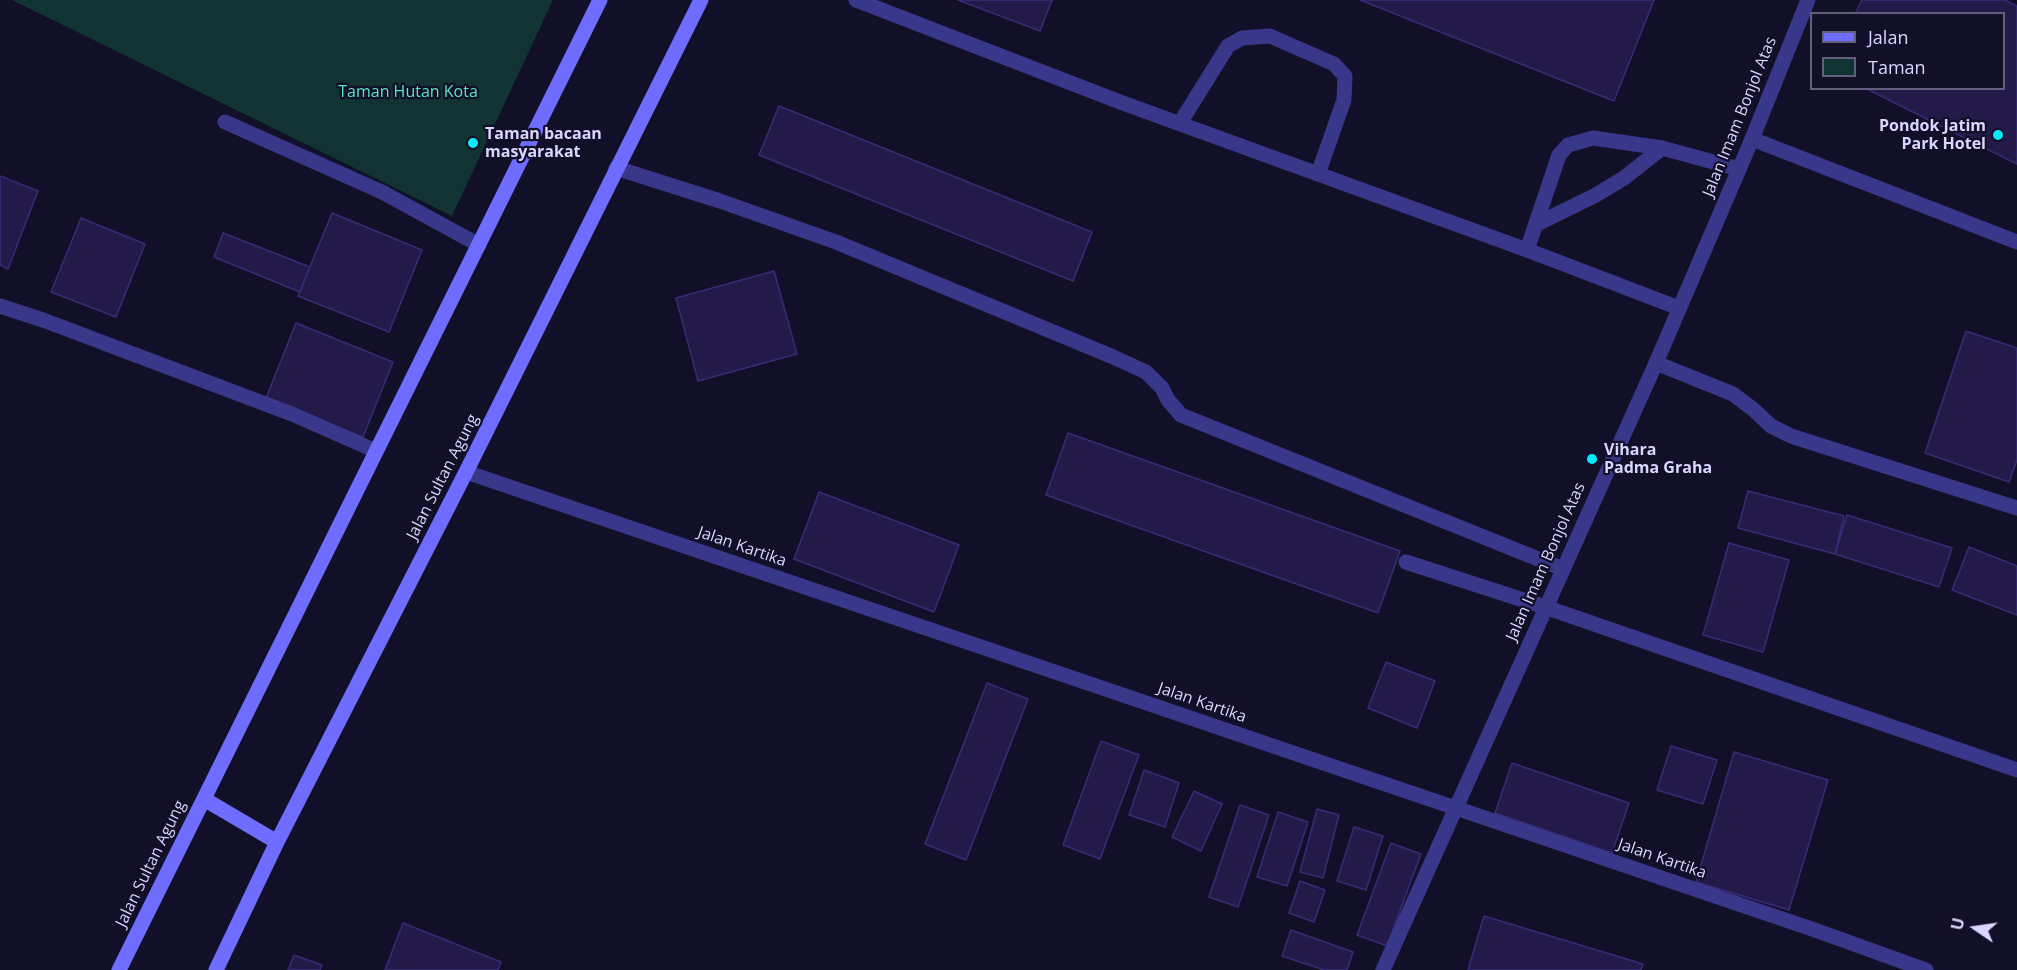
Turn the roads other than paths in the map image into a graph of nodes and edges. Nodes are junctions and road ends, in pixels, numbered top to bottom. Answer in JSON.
{"nodes":[{"id":1,"x":600,"y":0,"type":"edge"},
{"id":2,"x":701,"y":0,"type":"edge"},
{"id":3,"x":856,"y":0,"type":"edge"},
{"id":4,"x":1808,"y":0,"type":"edge"},
{"id":5,"x":225,"y":122,"type":"dead end"},
{"id":6,"x":1180,"y":123,"type":"junction"},
{"id":7,"x":1752,"y":139,"type":"junction"},
{"id":8,"x":1662,"y":148,"type":"junction"},
{"id":9,"x":616,"y":168,"type":"junction"},
{"id":10,"x":1739,"y":169,"type":"junction"},
{"id":11,"x":1318,"y":174,"type":"junction"},
{"id":12,"x":1537,"y":224,"type":"junction"},
{"id":13,"x":2017,"y":242,"type":"edge"},
{"id":14,"x":479,"y":244,"type":"junction"},
{"id":15,"x":1527,"y":250,"type":"junction"},
{"id":16,"x":0,"y":306,"type":"edge"},
{"id":17,"x":1679,"y":308,"type":"junction"},
{"id":18,"x":1656,"y":363,"type":"junction"},
{"id":19,"x":376,"y":451,"type":"junction"},
{"id":20,"x":466,"y":472,"type":"junction"},
{"id":21,"x":2017,"y":508,"type":"edge"},
{"id":22,"x":1406,"y":562,"type":"dead end"},
{"id":23,"x":1563,"y":569,"type":"junction"},
{"id":24,"x":1545,"y":607,"type":"junction"},
{"id":25,"x":2017,"y":770,"type":"edge"},
{"id":26,"x":204,"y":799,"type":"junction"},
{"id":27,"x":1455,"y":808,"type":"junction"},
{"id":28,"x":277,"y":842,"type":"junction"},
{"id":29,"x":119,"y":970,"type":"edge"},
{"id":30,"x":216,"y":970,"type":"edge"},
{"id":31,"x":1383,"y":970,"type":"edge"},
{"id":32,"x":1926,"y":970,"type":"edge"}],
"edges":[{"from":1,"to":14,"type":"main road","name":"Jalan Sultan Agung"},
{"from":2,"to":9,"type":"main road","name":"Jalan Sultan Agung"},
{"from":3,"to":6,"type":"street"},
{"from":4,"to":7,"type":"street","name":"Jalan Imam Bonjol Atas"},
{"from":5,"to":14,"type":"street"},
{"from":6,"to":11,"type":"street"},
{"from":6,"to":11,"type":"street"},
{"from":7,"to":10,"type":"street","name":"Jalan Imam Bonjol Atas"},
{"from":7,"to":13,"type":"street"},
{"from":8,"to":10,"type":"street"},
{"from":8,"to":12,"type":"street"},
{"from":8,"to":12,"type":"street"},
{"from":9,"to":20,"type":"main road","name":"Jalan Sultan Agung"},
{"from":9,"to":23,"type":"street"},
{"from":10,"to":17,"type":"street","name":"Jalan Imam Bonjol Atas"},
{"from":11,"to":15,"type":"street"},
{"from":12,"to":15,"type":"street"},
{"from":14,"to":19,"type":"main road","name":"Jalan Sultan Agung"},
{"from":15,"to":17,"type":"street"},
{"from":16,"to":19,"type":"street"},
{"from":17,"to":18,"type":"street","name":"Jalan Imam Bonjol Atas"},
{"from":18,"to":21,"type":"street"},
{"from":18,"to":23,"type":"street","name":"Jalan Imam Bonjol Atas"},
{"from":19,"to":26,"type":"main road","name":"Jalan Sultan Agung"},
{"from":20,"to":27,"type":"street","name":"Jalan Kartika"},
{"from":20,"to":28,"type":"main road","name":"Jalan Sultan Agung"},
{"from":22,"to":24,"type":"street"},
{"from":23,"to":24,"type":"street","name":"Jalan Imam Bonjol Atas"},
{"from":24,"to":25,"type":"street"},
{"from":24,"to":27,"type":"street","name":"Jalan Imam Bonjol Atas"},
{"from":26,"to":28,"type":"main road"},
{"from":26,"to":29,"type":"main road","name":"Jalan Sultan Agung"},
{"from":27,"to":31,"type":"street","name":"Jalan Imam Bonjol Atas"},
{"from":27,"to":32,"type":"street","name":"Jalan Kartika"},
{"from":28,"to":30,"type":"main road","name":"Jalan Sultan Agung"}]}
